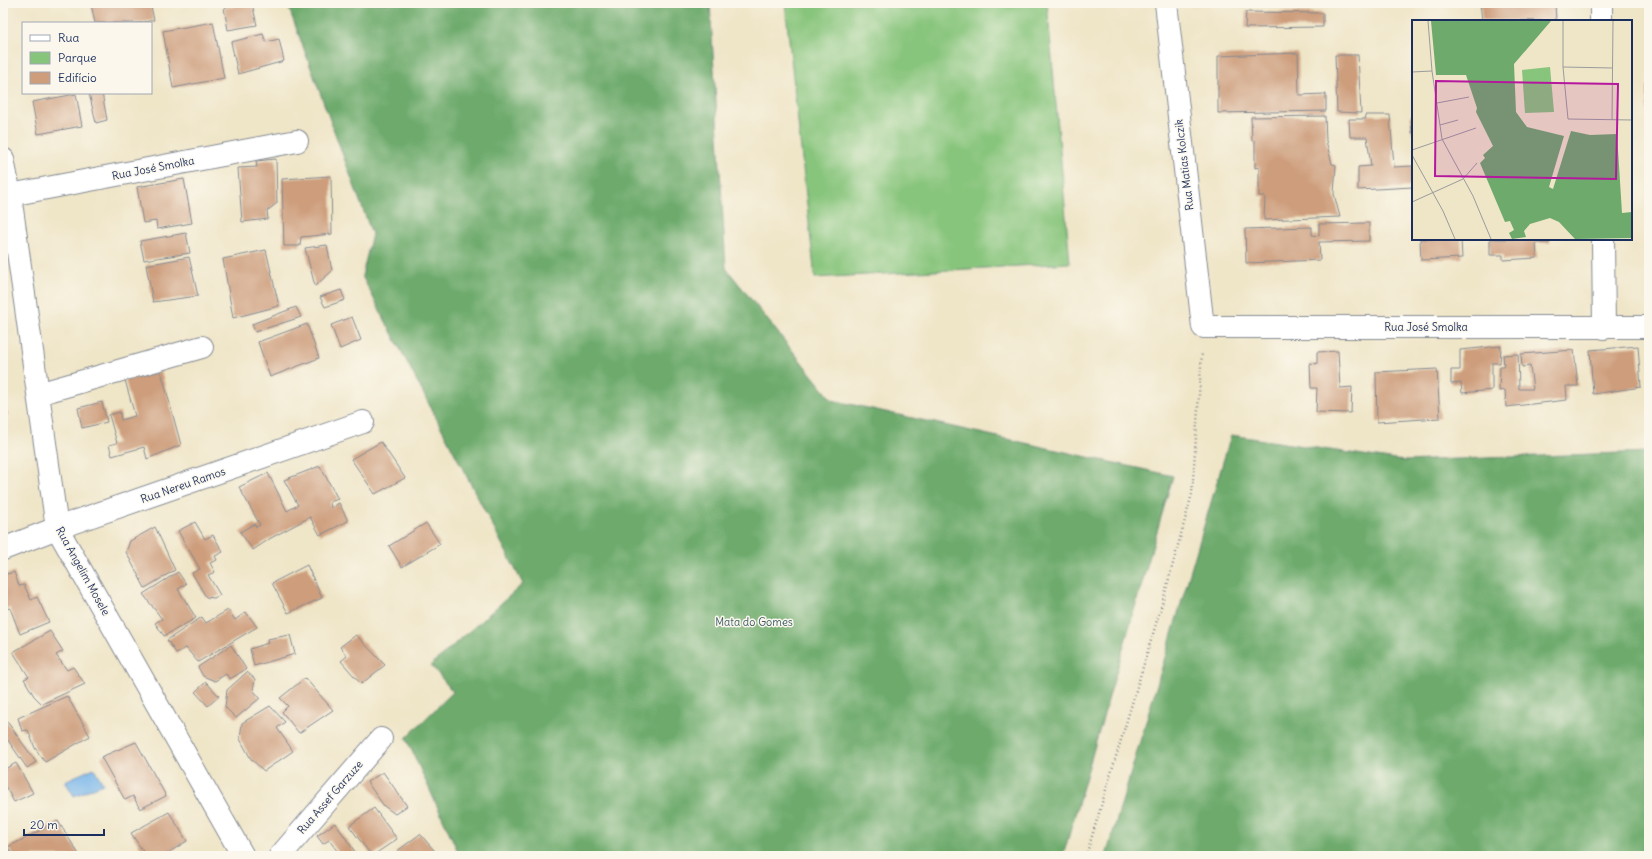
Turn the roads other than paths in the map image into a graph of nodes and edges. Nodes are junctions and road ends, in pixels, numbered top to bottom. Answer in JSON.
{"nodes":[{"id":1,"x":1166,"y":3,"type":"edge"},
{"id":2,"x":1601,"y":3,"type":"edge"},
{"id":3,"x":1601,"y":20,"type":"edge"},
{"id":4,"x":297,"y":141,"type":"dead end"},
{"id":5,"x":3,"y":159,"type":"edge"},
{"id":6,"x":10,"y":195,"type":"junction"},
{"id":7,"x":1603,"y":240,"type":"edge"},
{"id":8,"x":1203,"y":327,"type":"joint"},
{"id":9,"x":1649,"y":327,"type":"edge"},
{"id":10,"x":1604,"y":328,"type":"junction"},
{"id":11,"x":202,"y":347,"type":"dead end"},
{"id":12,"x":38,"y":394,"type":"junction"},
{"id":13,"x":363,"y":422,"type":"dead end"},
{"id":14,"x":57,"y":528,"type":"junction"},
{"id":15,"x":3,"y":549,"type":"edge"},
{"id":16,"x":381,"y":739,"type":"dead end"},
{"id":17,"x":243,"y":856,"type":"edge"},
{"id":18,"x":280,"y":856,"type":"edge"}],
"edges":[{"from":1,"to":8,"type":"street","name":"Rua Matias Kolczik"},
{"from":2,"to":3,"type":"street"},
{"from":4,"to":6,"type":"street","name":"Rua José Smolka"},
{"from":5,"to":6,"type":"street","name":"Rua Angelim Mosele"},
{"from":6,"to":12,"type":"street","name":"Rua Angelim Mosele"},
{"from":7,"to":10,"type":"street"},
{"from":8,"to":10,"type":"street","name":"Rua José Smolka"},
{"from":9,"to":10,"type":"street","name":"Rua José Smolka"},
{"from":11,"to":12,"type":"street"},
{"from":12,"to":14,"type":"street","name":"Rua Angelim Mosele"},
{"from":13,"to":14,"type":"street","name":"Rua Nereu Ramos"},
{"from":14,"to":15,"type":"street","name":"Rua Nereu Ramos"},
{"from":14,"to":17,"type":"street","name":"Rua Angelim Mosele"},
{"from":16,"to":18,"type":"street","name":"Rua Assef Garzuze"}]}
